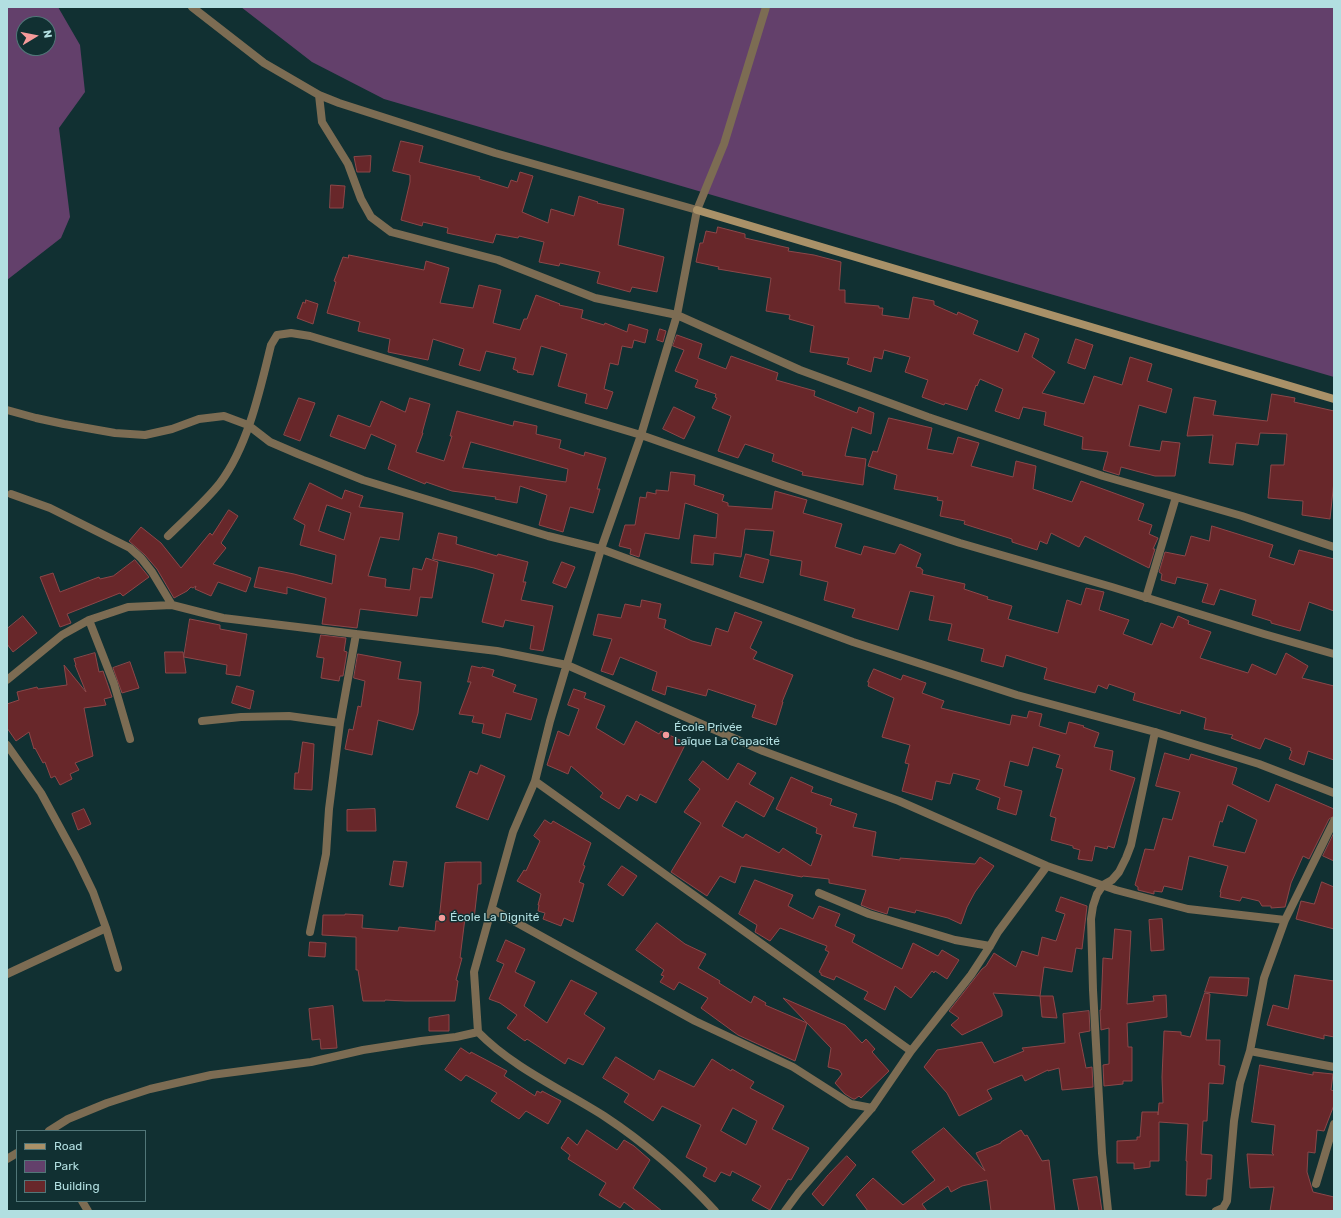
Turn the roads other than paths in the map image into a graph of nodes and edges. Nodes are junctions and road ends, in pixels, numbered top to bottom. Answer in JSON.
{"nodes":[{"id":1,"x":192,"y":7,"type":"edge"},
{"id":2,"x":766,"y":7,"type":"edge"},
{"id":3,"x":319,"y":95,"type":"junction"},
{"id":4,"x":697,"y":210,"type":"junction"},
{"id":5,"x":677,"y":315,"type":"junction"},
{"id":6,"x":1334,"y":399,"type":"edge"},
{"id":7,"x":7,"y":410,"type":"edge"},
{"id":8,"x":248,"y":425,"type":"junction"},
{"id":9,"x":640,"y":435,"type":"junction"},
{"id":10,"x":11,"y":494,"type":"dead end"},
{"id":11,"x":1176,"y":497,"type":"junction"},
{"id":12,"x":168,"y":536,"type":"dead end"},
{"id":13,"x":1334,"y":547,"type":"edge"},
{"id":14,"x":601,"y":549,"type":"junction"},
{"id":15,"x":1146,"y":598,"type":"junction"},
{"id":16,"x":172,"y":605,"type":"junction"},
{"id":17,"x":89,"y":620,"type":"junction"},
{"id":18,"x":356,"y":634,"type":"junction"},
{"id":19,"x":1334,"y":654,"type":"edge"},
{"id":20,"x":567,"y":665,"type":"junction"},
{"id":21,"x":7,"y":680,"type":"edge"},
{"id":22,"x":202,"y":721,"type":"dead end"},
{"id":23,"x":340,"y":723,"type":"junction"},
{"id":24,"x":1155,"y":732,"type":"junction"},
{"id":25,"x":130,"y":739,"type":"dead end"},
{"id":26,"x":7,"y":746,"type":"edge"},
{"id":27,"x":535,"y":781,"type":"junction"},
{"id":28,"x":1334,"y":793,"type":"edge"},
{"id":29,"x":1334,"y":821,"type":"edge"},
{"id":30,"x":1047,"y":866,"type":"junction"},
{"id":31,"x":1103,"y":885,"type":"junction"},
{"id":32,"x":819,"y":893,"type":"dead end"},
{"id":33,"x":492,"y":909,"type":"junction"},
{"id":34,"x":1285,"y":920,"type":"junction"},
{"id":35,"x":106,"y":928,"type":"junction"},
{"id":36,"x":310,"y":932,"type":"dead end"},
{"id":37,"x":990,"y":946,"type":"junction"},
{"id":38,"x":118,"y":968,"type":"dead end"},
{"id":39,"x":7,"y":974,"type":"edge"},
{"id":40,"x":478,"y":1032,"type":"junction"},
{"id":41,"x":911,"y":1051,"type":"junction"},
{"id":42,"x":1250,"y":1051,"type":"junction"},
{"id":43,"x":1334,"y":1067,"type":"edge"},
{"id":44,"x":872,"y":1108,"type":"junction"},
{"id":45,"x":1334,"y":1124,"type":"edge"},
{"id":46,"x":51,"y":1130,"type":"edge"},
{"id":47,"x":16,"y":1153,"type":"edge"},
{"id":48,"x":7,"y":1160,"type":"edge"},
{"id":49,"x":1316,"y":1184,"type":"dead end"},
{"id":50,"x":83,"y":1202,"type":"edge"},
{"id":51,"x":88,"y":1211,"type":"edge"},
{"id":52,"x":715,"y":1211,"type":"edge"},
{"id":53,"x":785,"y":1211,"type":"edge"},
{"id":54,"x":1108,"y":1211,"type":"edge"},
{"id":55,"x":1216,"y":1211,"type":"edge"}],
"edges":[{"from":1,"to":3,"type":"street"},
{"from":2,"to":4,"type":"street"},
{"from":3,"to":4,"type":"street"},
{"from":3,"to":5,"type":"street"},
{"from":4,"to":5,"type":"street"},
{"from":4,"to":6,"type":"main road"},
{"from":5,"to":9,"type":"street"},
{"from":5,"to":11,"type":"street"},
{"from":7,"to":8,"type":"street"},
{"from":8,"to":9,"type":"street"},
{"from":8,"to":12,"type":"street"},
{"from":8,"to":14,"type":"street"},
{"from":9,"to":14,"type":"street"},
{"from":9,"to":15,"type":"street"},
{"from":10,"to":16,"type":"street"},
{"from":11,"to":13,"type":"street"},
{"from":11,"to":15,"type":"street"},
{"from":14,"to":20,"type":"street"},
{"from":14,"to":24,"type":"street"},
{"from":15,"to":19,"type":"street"},
{"from":16,"to":17,"type":"street"},
{"from":16,"to":18,"type":"street"},
{"from":17,"to":21,"type":"street"},
{"from":17,"to":25,"type":"street"},
{"from":18,"to":20,"type":"street"},
{"from":18,"to":23,"type":"street"},
{"from":20,"to":27,"type":"street"},
{"from":20,"to":30,"type":"street"},
{"from":22,"to":23,"type":"street"},
{"from":23,"to":36,"type":"street"},
{"from":24,"to":28,"type":"street"},
{"from":24,"to":31,"type":"street"},
{"from":26,"to":35,"type":"street"},
{"from":27,"to":33,"type":"street"},
{"from":27,"to":41,"type":"street"},
{"from":29,"to":34,"type":"street"},
{"from":30,"to":31,"type":"street"},
{"from":30,"to":37,"type":"street"},
{"from":31,"to":34,"type":"street"},
{"from":31,"to":54,"type":"street"},
{"from":32,"to":37,"type":"street"},
{"from":33,"to":40,"type":"street"},
{"from":33,"to":44,"type":"street"},
{"from":34,"to":42,"type":"street"},
{"from":35,"to":38,"type":"street"},
{"from":35,"to":39,"type":"street"},
{"from":37,"to":41,"type":"street"},
{"from":40,"to":46,"type":"street"},
{"from":40,"to":52,"type":"street"},
{"from":41,"to":44,"type":"street"},
{"from":42,"to":43,"type":"street"},
{"from":42,"to":55,"type":"street"},
{"from":44,"to":53,"type":"street"},
{"from":45,"to":49,"type":"street"},
{"from":47,"to":48,"type":"street"},
{"from":50,"to":51,"type":"street"}]}
